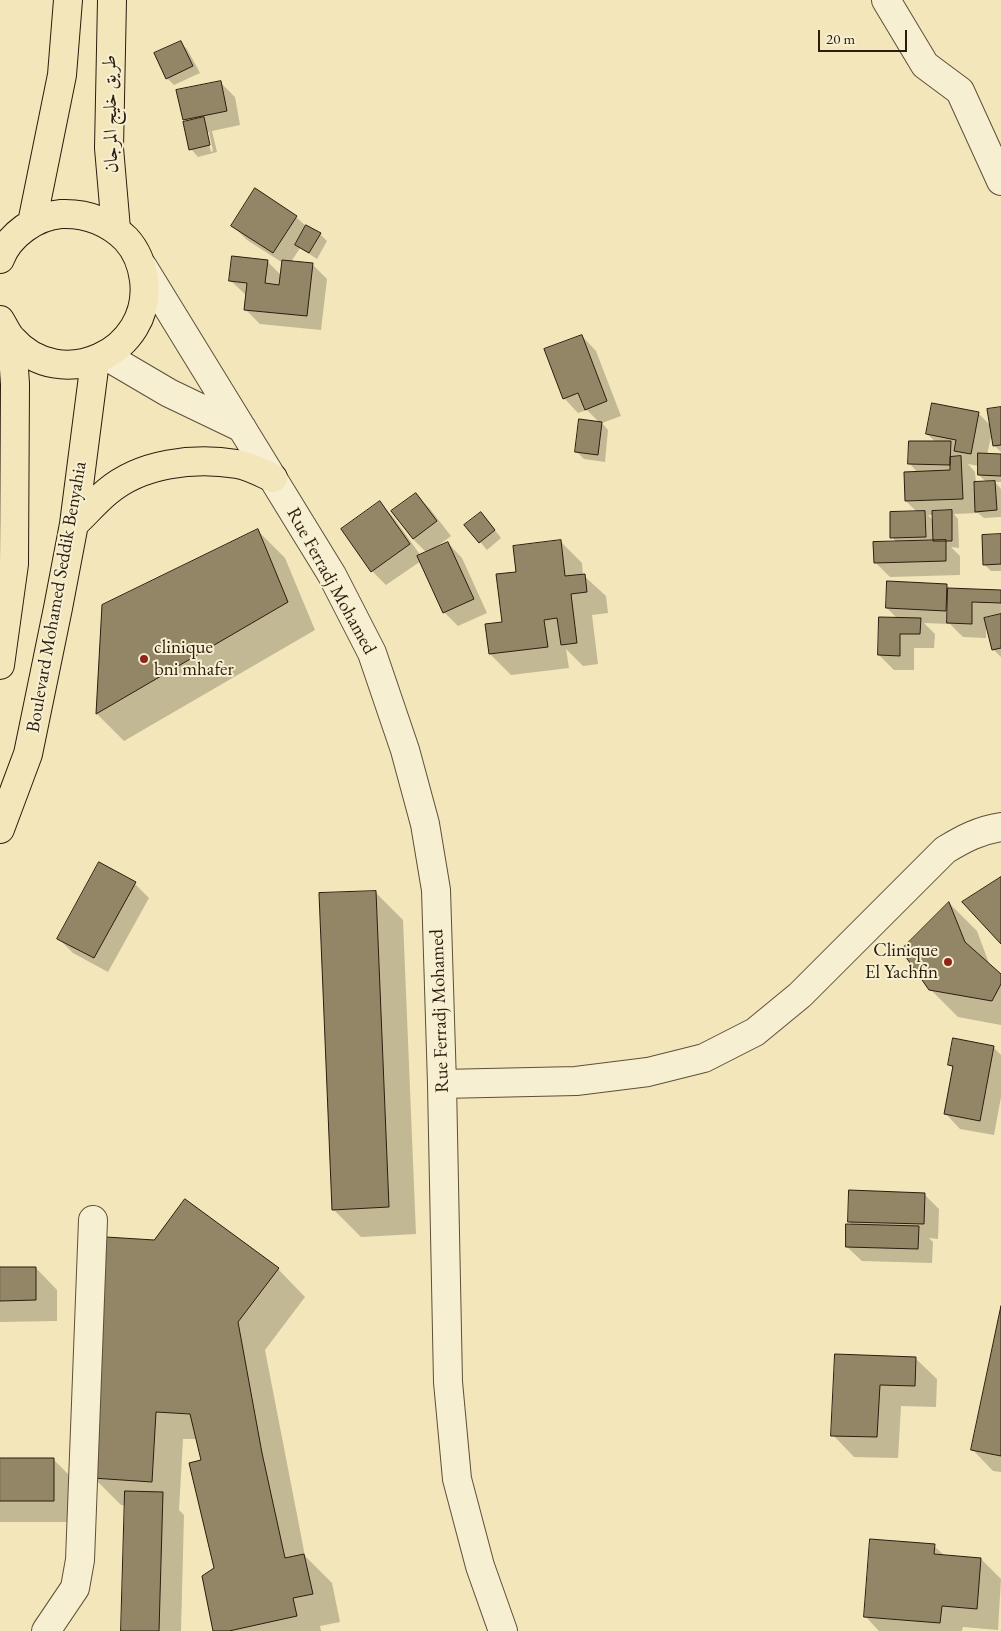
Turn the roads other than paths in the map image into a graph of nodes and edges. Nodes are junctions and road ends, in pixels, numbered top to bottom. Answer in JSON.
{"nodes":[{"id":1,"x":68,"y":0,"type":"edge"},
{"id":2,"x":112,"y":0,"type":"edge"},
{"id":3,"x":886,"y":0,"type":"edge"},
{"id":4,"x":1001,"y":181,"type":"edge"},
{"id":5,"x":116,"y":229,"type":"junction"},
{"id":6,"x":16,"y":236,"type":"edge"},
{"id":7,"x":0,"y":259,"type":"edge"},
{"id":8,"x":143,"y":267,"type":"junction"},
{"id":9,"x":6,"y":330,"type":"edge"},
{"id":10,"x":101,"y":358,"type":"junction"},
{"id":11,"x":242,"y":428,"type":"junction"},
{"id":12,"x":273,"y":478,"type":"junction"},
{"id":13,"x":0,"y":489,"type":"edge"},
{"id":14,"x":74,"y":524,"type":"junction"},
{"id":15,"x":14,"y":553,"type":"junction"},
{"id":16,"x":0,"y":665,"type":"edge"},
{"id":17,"x":1001,"y":827,"type":"edge"},
{"id":18,"x":0,"y":829,"type":"edge"},
{"id":19,"x":442,"y":1084,"type":"junction"},
{"id":20,"x":93,"y":1220,"type":"dead end"},
{"id":21,"x":46,"y":1631,"type":"edge"},
{"id":22,"x":503,"y":1631,"type":"edge"}],
"edges":[{"from":1,"to":6,"type":"main road"},
{"from":2,"to":5,"type":"main road","name":"طريق خليج المرجان"},
{"from":3,"to":4,"type":"street"},
{"from":5,"to":6,"type":"main road"},
{"from":5,"to":8,"type":"main road"},
{"from":6,"to":7,"type":"main road"},
{"from":8,"to":10,"type":"main road"},
{"from":8,"to":11,"type":"street","name":"Rue Ferradj Mohamed"},
{"from":9,"to":10,"type":"main road"},
{"from":9,"to":15,"type":"main road"},
{"from":10,"to":11,"type":"street"},
{"from":10,"to":14,"type":"main road","name":"Boulevard Mohamed Seddik Benyahia"},
{"from":11,"to":12,"type":"street","name":"Rue Ferradj Mohamed"},
{"from":12,"to":14,"type":"main road"},
{"from":12,"to":19,"type":"street","name":"Rue Ferradj Mohamed"},
{"from":13,"to":15,"type":"main road"},
{"from":14,"to":18,"type":"main road","name":"Boulevard Mohamed Seddik Benyahia"},
{"from":15,"to":16,"type":"main road"},
{"from":17,"to":19,"type":"street"},
{"from":19,"to":22,"type":"street","name":"Rue Ferradj Mohamed"},
{"from":20,"to":21,"type":"street"}]}
